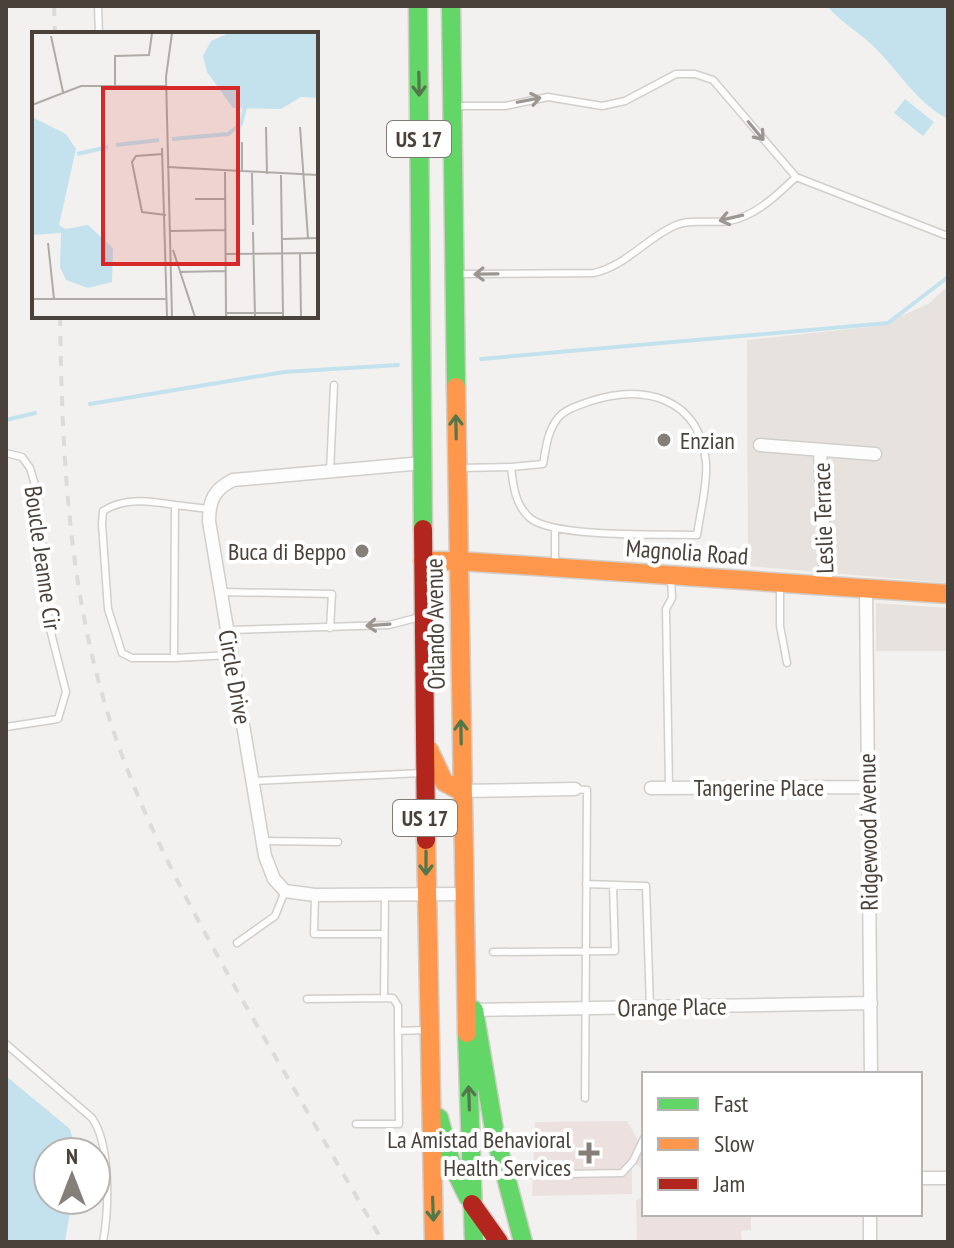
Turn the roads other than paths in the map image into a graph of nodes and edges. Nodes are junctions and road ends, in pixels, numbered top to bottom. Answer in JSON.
{"nodes":[{"id":1,"x":98,"y":6,"type":"edge"},
{"id":2,"x":418,"y":6,"type":"edge"},
{"id":3,"x":451,"y":6,"type":"edge"},
{"id":4,"x":99,"y":32,"type":"edge"},
{"id":5,"x":452,"y":106,"type":"junction"},
{"id":6,"x":796,"y":177,"type":"junction"},
{"id":7,"x":945,"y":235,"type":"dead end"},
{"id":8,"x":454,"y":274,"type":"junction"},
{"id":9,"x":334,"y":385,"type":"dead end"},
{"id":10,"x":760,"y":445,"type":"dead end"},
{"id":11,"x":820,"y":450,"type":"junction"},
{"id":12,"x":6,"y":453,"type":"edge"},
{"id":13,"x":875,"y":454,"type":"dead end"},
{"id":14,"x":423,"y":463,"type":"junction"},
{"id":15,"x":511,"y":467,"type":"junction"},
{"id":16,"x":457,"y":468,"type":"junction"},
{"id":17,"x":330,"y":472,"type":"junction"},
{"id":18,"x":175,"y":505,"type":"junction"},
{"id":19,"x":209,"y":509,"type":"junction"},
{"id":20,"x":555,"y":529,"type":"junction"},
{"id":21,"x":423,"y":561,"type":"junction"},
{"id":22,"x":459,"y":561,"type":"junction"},
{"id":23,"x":555,"y":567,"type":"junction"},
{"id":24,"x":671,"y":574,"type":"junction"},
{"id":25,"x":780,"y":582,"type":"junction"},
{"id":26,"x":826,"y":586,"type":"junction"},
{"id":27,"x":866,"y":590,"type":"junction"},
{"id":28,"x":221,"y":592,"type":"junction"},
{"id":29,"x":948,"y":594,"type":"edge"},
{"id":30,"x":424,"y":616,"type":"junction"},
{"id":31,"x":330,"y":628,"type":"junction"},
{"id":32,"x":227,"y":630,"type":"junction"},
{"id":33,"x":232,"y":655,"type":"junction"},
{"id":34,"x":174,"y":658,"type":"junction"},
{"id":35,"x":787,"y":663,"type":"dead end"},
{"id":36,"x":6,"y":727,"type":"edge"},
{"id":37,"x":425,"y":739,"type":"junction"},
{"id":38,"x":425,"y":773,"type":"junction"},
{"id":39,"x":253,"y":781,"type":"junction"},
{"id":40,"x":866,"y":787,"type":"junction"},
{"id":41,"x":651,"y":788,"type":"dead end"},
{"id":42,"x":669,"y":788,"type":"junction"},
{"id":43,"x":575,"y":789,"type":"joint"},
{"id":44,"x":461,"y":791,"type":"junction"},
{"id":45,"x":263,"y":841,"type":"junction"},
{"id":46,"x":338,"y":842,"type":"dead end"},
{"id":47,"x":586,"y":884,"type":"junction"},
{"id":48,"x":613,"y":885,"type":"junction"},
{"id":49,"x":285,"y":891,"type":"junction"},
{"id":50,"x":426,"y":894,"type":"junction"},
{"id":51,"x":463,"y":894,"type":"junction"},
{"id":52,"x":315,"y":895,"type":"junction"},
{"id":53,"x":385,"y":895,"type":"junction"},
{"id":54,"x":384,"y":934,"type":"junction"},
{"id":55,"x":237,"y":943,"type":"dead end"},
{"id":56,"x":493,"y":952,"type":"dead end"},
{"id":57,"x":587,"y":952,"type":"junction"},
{"id":58,"x":465,"y":959,"type":"junction"},
{"id":59,"x":384,"y":998,"type":"junction"},
{"id":60,"x":307,"y":999,"type":"dead end"},
{"id":61,"x":871,"y":1003,"type":"junction"},
{"id":62,"x":650,"y":1007,"type":"junction"},
{"id":63,"x":587,"y":1008,"type":"junction"},
{"id":64,"x":474,"y":1010,"type":"junction"},
{"id":65,"x":428,"y":1030,"type":"junction"},
{"id":66,"x":398,"y":1031,"type":"junction"},
{"id":67,"x":6,"y":1044,"type":"edge"},
{"id":68,"x":871,"y":1072,"type":"edge"},
{"id":69,"x":429,"y":1075,"type":"junction"},
{"id":70,"x":585,"y":1098,"type":"dead end"},
{"id":71,"x":356,"y":1124,"type":"dead end"},
{"id":72,"x":642,"y":1142,"type":"edge"},
{"id":73,"x":505,"y":1175,"type":"junction"},
{"id":74,"x":922,"y":1178,"type":"edge"},
{"id":75,"x":948,"y":1178,"type":"edge"},
{"id":76,"x":472,"y":1204,"type":"junction"},
{"id":77,"x":870,"y":1216,"type":"edge"},
{"id":78,"x":103,"y":1242,"type":"edge"},
{"id":79,"x":434,"y":1242,"type":"edge"},
{"id":80,"x":474,"y":1242,"type":"edge"},
{"id":81,"x":499,"y":1242,"type":"edge"},
{"id":82,"x":523,"y":1242,"type":"edge"},
{"id":83,"x":870,"y":1242,"type":"edge"}],
"edges":[{"from":1,"to":4,"type":"lane"},
{"from":2,"to":14,"type":"main road","name":"Orlando Avenue","number":"US 17","one_way":true},
{"from":3,"to":5,"type":"main road","name":"Orlando Avenue","number":"US 17"},
{"from":5,"to":6,"type":"lane","one_way":true},
{"from":5,"to":8,"type":"main road","name":"Orlando Avenue","number":"US 17"},
{"from":6,"to":7,"type":"lane"},
{"from":6,"to":8,"type":"lane","one_way":true},
{"from":16,"to":8,"type":"main road","name":"Orlando Avenue","number":"US 17","one_way":true},
{"from":9,"to":17,"type":"lane"},
{"from":10,"to":11,"type":"street","name":"Leslie Terrace"},
{"from":11,"to":13,"type":"street","name":"Leslie Terrace"},
{"from":11,"to":26,"type":"street","name":"Leslie Terrace"},
{"from":12,"to":36,"type":"lane","name":"Boucle Jeanne Cir"},
{"from":14,"to":17,"type":"street"},
{"from":14,"to":21,"type":"main road","name":"Orlando Avenue","number":"US 17"},
{"from":15,"to":16,"type":"lane"},
{"from":15,"to":20,"type":"lane"},
{"from":15,"to":20,"type":"lane"},
{"from":16,"to":22,"type":"main road","name":"Orlando Avenue","number":"US 17"},
{"from":17,"to":19,"type":"street"},
{"from":18,"to":19,"type":"lane"},
{"from":18,"to":34,"type":"lane"},
{"from":18,"to":34,"type":"lane"},
{"from":19,"to":28,"type":"street","name":"Circle Drive"},
{"from":20,"to":23,"type":"lane"},
{"from":21,"to":22,"type":"main road","name":"Magnolia Road"},
{"from":21,"to":30,"type":"main road","name":"Orlando Avenue","number":"US 17"},
{"from":22,"to":23,"type":"main road","name":"Magnolia Road"},
{"from":44,"to":22,"type":"main road","name":"Orlando Avenue","number":"US 17","one_way":true},
{"from":23,"to":24,"type":"main road","name":"Magnolia Road"},
{"from":24,"to":25,"type":"main road","name":"Magnolia Road"},
{"from":24,"to":42,"type":"lane"},
{"from":25,"to":26,"type":"main road","name":"Magnolia Road"},
{"from":25,"to":35,"type":"lane"},
{"from":26,"to":27,"type":"main road","name":"Magnolia Road"},
{"from":27,"to":29,"type":"main road","name":"Magnolia Road"},
{"from":27,"to":40,"type":"street","name":"Ridgewood Avenue"},
{"from":28,"to":31,"type":"lane"},
{"from":28,"to":32,"type":"street","name":"Circle Drive"},
{"from":30,"to":31,"type":"lane","one_way":true},
{"from":30,"to":37,"type":"main road","name":"Orlando Avenue","number":"US 17"},
{"from":31,"to":32,"type":"lane"},
{"from":32,"to":33,"type":"street","name":"Circle Drive"},
{"from":33,"to":34,"type":"lane"},
{"from":33,"to":39,"type":"street","name":"Circle Drive"},
{"from":37,"to":38,"type":"main road","name":"Orlando Avenue","number":"US 17"},
{"from":37,"to":44,"type":"main road"},
{"from":38,"to":39,"type":"lane"},
{"from":38,"to":50,"type":"main road","name":"Orlando Avenue","number":"US 17","one_way":true},
{"from":39,"to":45,"type":"street","name":"Circle Drive"},
{"from":40,"to":42,"type":"street","name":"Tangerine Place"},
{"from":40,"to":61,"type":"street","name":"Ridgewood Avenue"},
{"from":41,"to":42,"type":"street","name":"Tangerine Place"},
{"from":43,"to":44,"type":"street"},
{"from":43,"to":47,"type":"lane"},
{"from":44,"to":51,"type":"main road","name":"Orlando Avenue","number":"US 17"},
{"from":45,"to":46,"type":"lane"},
{"from":45,"to":49,"type":"street","name":"Circle Drive"},
{"from":47,"to":48,"type":"lane"},
{"from":47,"to":57,"type":"lane"},
{"from":48,"to":57,"type":"lane"},
{"from":48,"to":62,"type":"lane"},
{"from":49,"to":52,"type":"street"},
{"from":49,"to":55,"type":"lane"},
{"from":50,"to":51,"type":"street"},
{"from":50,"to":53,"type":"street"},
{"from":50,"to":65,"type":"main road","name":"Orlando Avenue","number":"US 17"},
{"from":51,"to":58,"type":"main road","name":"Orlando Avenue","number":"US 17"},
{"from":52,"to":53,"type":"street"},
{"from":52,"to":54,"type":"lane"},
{"from":53,"to":54,"type":"lane"},
{"from":54,"to":59,"type":"lane"},
{"from":56,"to":57,"type":"lane"},
{"from":57,"to":63,"type":"lane"},
{"from":58,"to":64,"type":"main road"},
{"from":76,"to":58,"type":"main road","name":"Orlando Avenue","number":"US 17","one_way":true},
{"from":59,"to":60,"type":"lane"},
{"from":59,"to":66,"type":"lane"},
{"from":61,"to":62,"type":"street","name":"Orange Place"},
{"from":61,"to":68,"type":"street","name":"Ridgewood Avenue"},
{"from":62,"to":63,"type":"street","name":"Orange Place"},
{"from":63,"to":64,"type":"street","name":"Orange Place"},
{"from":63,"to":70,"type":"lane"},
{"from":64,"to":73,"type":"main road"},
{"from":65,"to":66,"type":"lane"},
{"from":65,"to":69,"type":"main road","name":"Orlando Avenue","number":"US 17"},
{"from":66,"to":71,"type":"lane"},
{"from":67,"to":78,"type":"lane"},
{"from":69,"to":76,"type":"main road"},
{"from":69,"to":79,"type":"main road","name":"Orlando Avenue","number":"US 17","one_way":true},
{"from":72,"to":73,"type":"lane"},
{"from":73,"to":82,"type":"main road"},
{"from":74,"to":75,"type":"street"},
{"from":76,"to":80,"type":"main road","name":"Orlando Avenue","number":"US 17"},
{"from":76,"to":81,"type":"main road"},
{"from":77,"to":83,"type":"street"}]}
